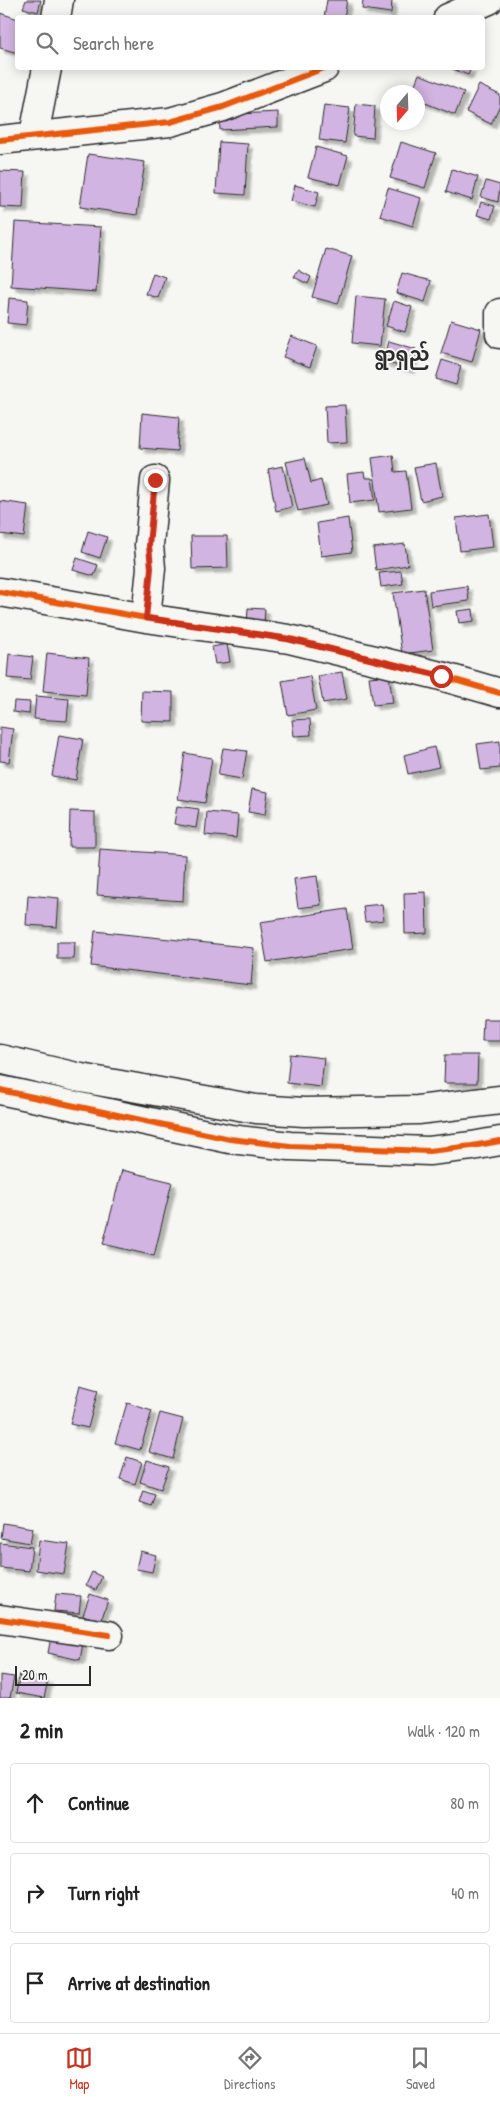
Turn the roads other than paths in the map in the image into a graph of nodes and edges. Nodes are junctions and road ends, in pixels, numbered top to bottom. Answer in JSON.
{"nodes":[{"id":1,"x":60,"y":0,"type":"edge"},
{"id":2,"x":489,"y":0,"type":"edge"},
{"id":3,"x":57,"y":15,"type":"edge"},
{"id":4,"x":455,"y":15,"type":"edge"},
{"id":5,"x":47,"y":70,"type":"edge"},
{"id":6,"x":319,"y":70,"type":"edge"},
{"id":7,"x":34,"y":136,"type":"junction"},
{"id":8,"x":0,"y":140,"type":"edge"},
{"id":9,"x":500,"y":313,"type":"edge"},
{"id":10,"x":500,"y":334,"type":"edge"},
{"id":11,"x":155,"y":480,"type":"dead end"},
{"id":12,"x":0,"y":592,"type":"edge"},
{"id":13,"x":146,"y":618,"type":"junction"},
{"id":14,"x":500,"y":693,"type":"edge"},
{"id":15,"x":0,"y":1059,"type":"edge"},
{"id":16,"x":0,"y":1090,"type":"edge"},
{"id":17,"x":500,"y":1100,"type":"edge"},
{"id":18,"x":500,"y":1141,"type":"edge"},
{"id":19,"x":0,"y":1620,"type":"edge"},
{"id":20,"x":109,"y":1635,"type":"dead end"}],
"edges":[{"from":1,"to":3,"type":"street"},
{"from":2,"to":4,"type":"street"},
{"from":5,"to":7,"type":"street"},
{"from":6,"to":7,"type":"street"},
{"from":7,"to":8,"type":"street"},
{"from":9,"to":10,"type":"street"},
{"from":11,"to":13,"type":"street"},
{"from":12,"to":13,"type":"street"},
{"from":13,"to":14,"type":"street"},
{"from":15,"to":17,"type":"street"},
{"from":16,"to":18,"type":"street"},
{"from":19,"to":20,"type":"street"}]}
